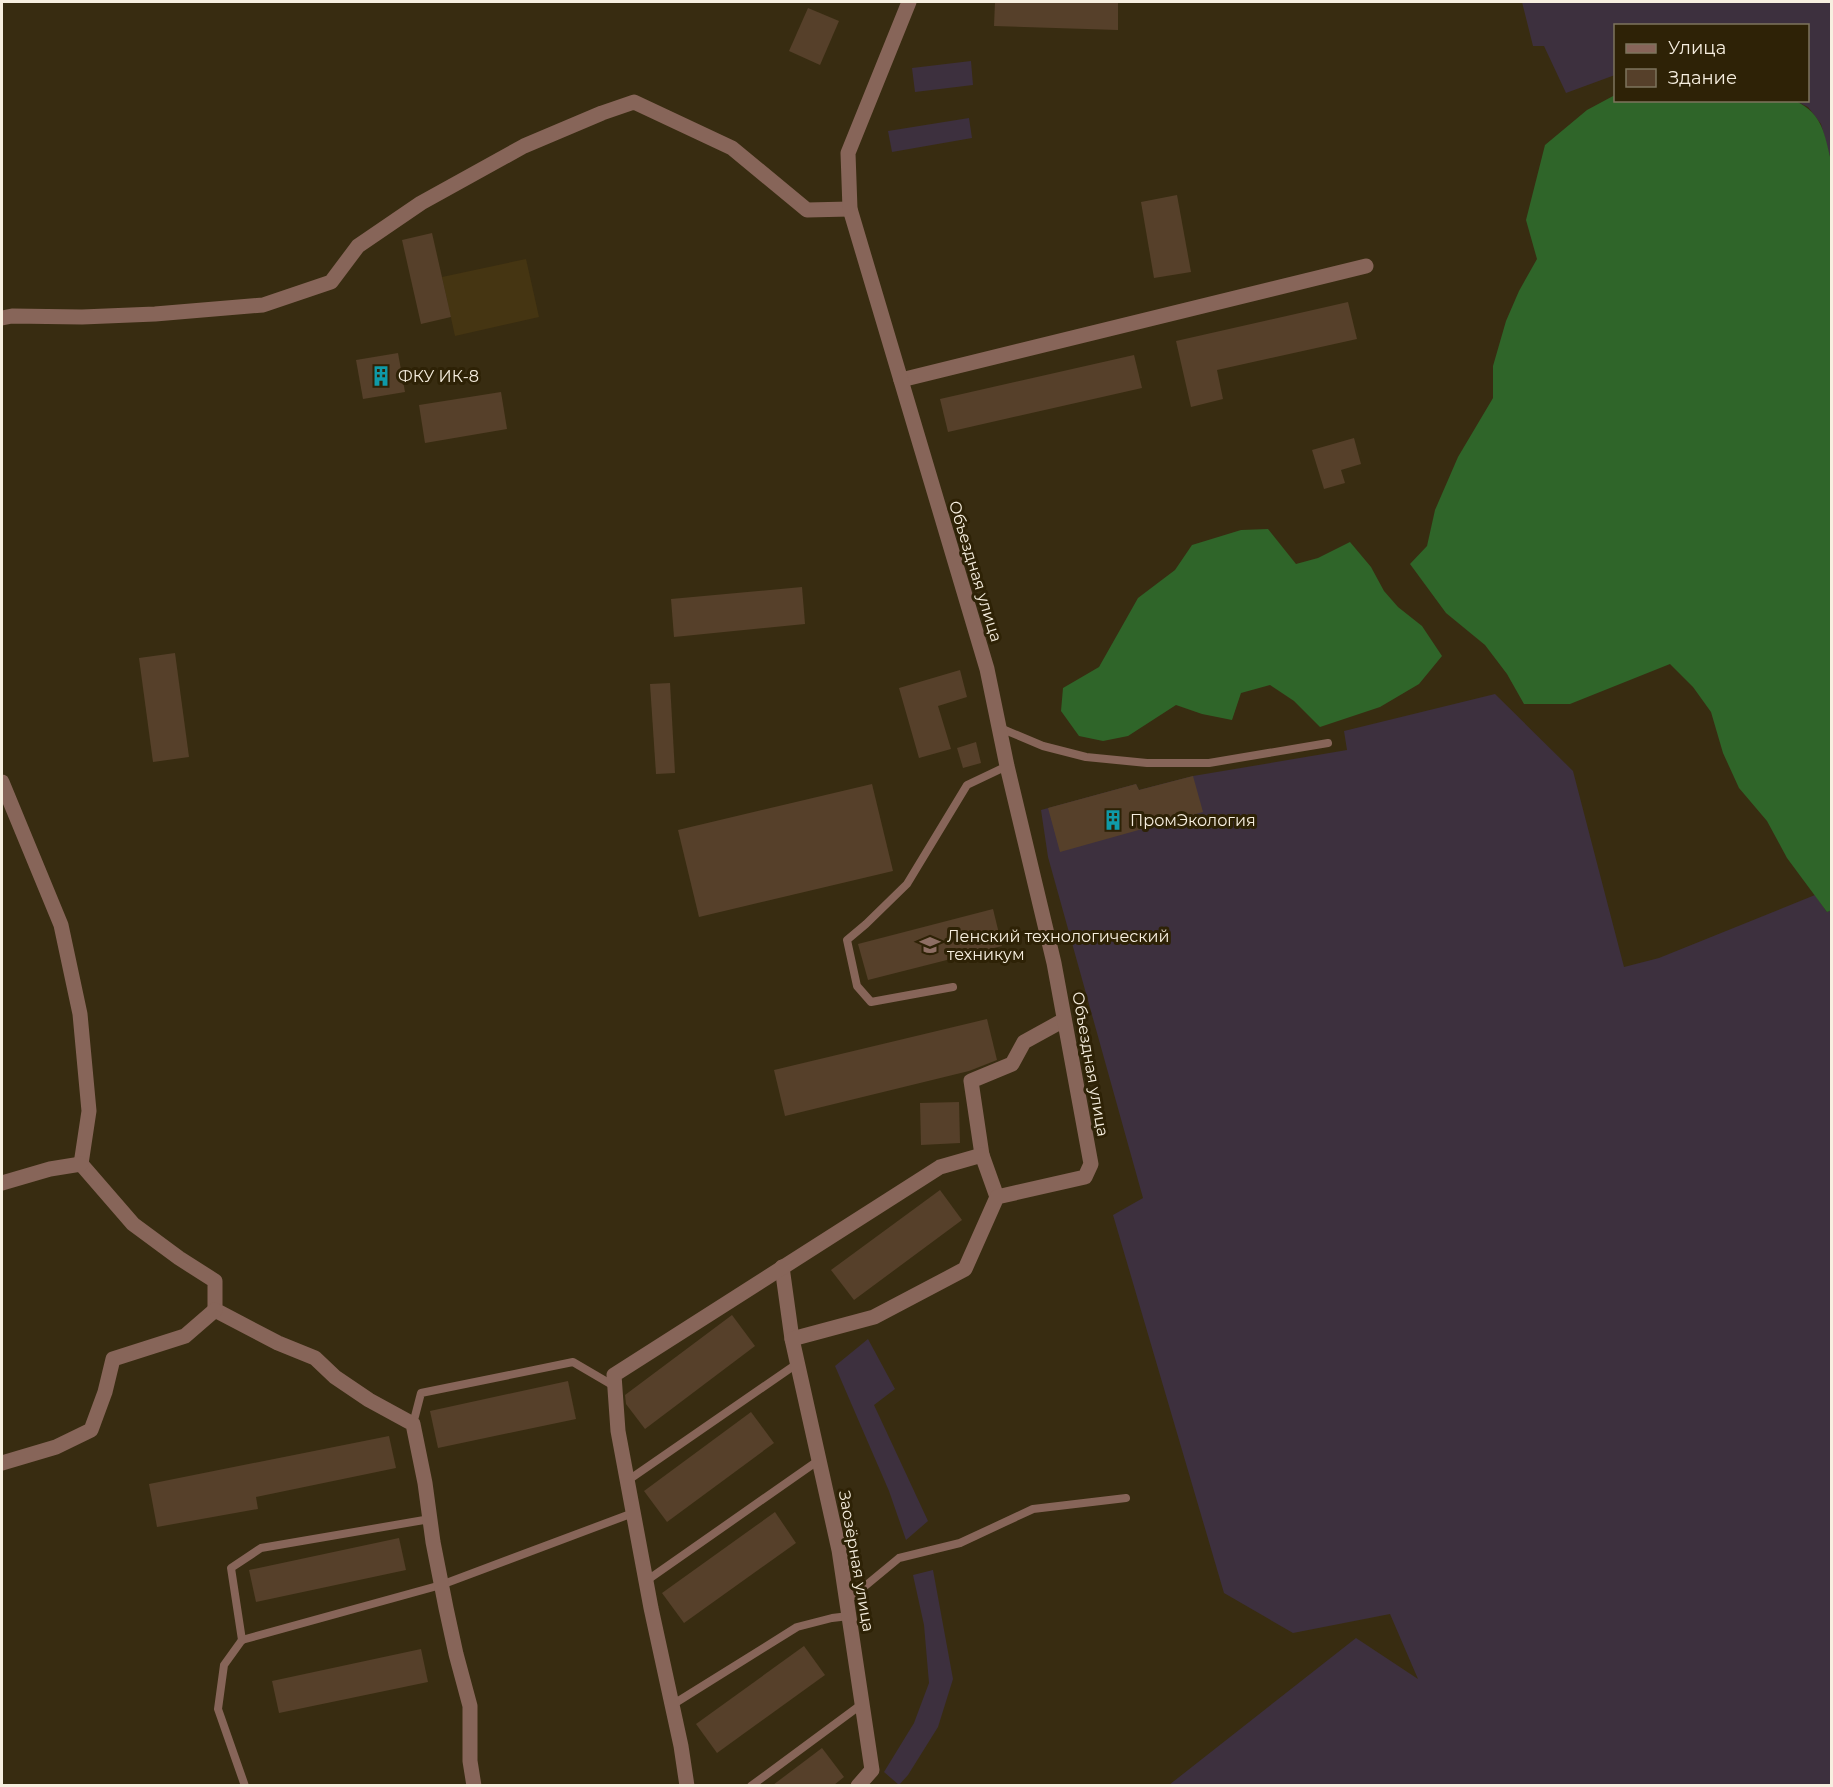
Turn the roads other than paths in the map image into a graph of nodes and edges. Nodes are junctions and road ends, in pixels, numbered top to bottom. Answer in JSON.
{"nodes":[{"id":1,"x":909,"y":2,"type":"edge"},
{"id":2,"x":850,"y":209,"type":"junction"},
{"id":3,"x":1366,"y":266,"type":"dead end"},
{"id":4,"x":2,"y":318,"type":"edge"},
{"id":5,"x":901,"y":380,"type":"junction"},
{"id":6,"x":999,"y":728,"type":"junction"},
{"id":7,"x":1328,"y":742,"type":"dead end"},
{"id":8,"x":1007,"y":766,"type":"junction"},
{"id":9,"x":2,"y":782,"type":"edge"},
{"id":10,"x":953,"y":987,"type":"dead end"},
{"id":11,"x":1064,"y":1020,"type":"junction"},
{"id":12,"x":982,"y":1155,"type":"junction"},
{"id":13,"x":81,"y":1164,"type":"junction"},
{"id":14,"x":2,"y":1183,"type":"edge"},
{"id":15,"x":998,"y":1197,"type":"junction"},
{"id":16,"x":782,"y":1267,"type":"junction"},
{"id":17,"x":215,"y":1310,"type":"junction"},
{"id":18,"x":792,"y":1339,"type":"junction"},
{"id":19,"x":798,"y":1363,"type":"junction"},
{"id":20,"x":615,"y":1387,"type":"junction"},
{"id":21,"x":413,"y":1424,"type":"junction"},
{"id":22,"x":819,"y":1460,"type":"junction"},
{"id":23,"x":2,"y":1463,"type":"edge"},
{"id":24,"x":627,"y":1481,"type":"junction"},
{"id":25,"x":1126,"y":1498,"type":"dead end"},
{"id":26,"x":633,"y":1513,"type":"junction"},
{"id":27,"x":430,"y":1519,"type":"junction"},
{"id":28,"x":646,"y":1581,"type":"junction"},
{"id":29,"x":441,"y":1585,"type":"junction"},
{"id":30,"x":848,"y":1609,"type":"junction"},
{"id":31,"x":242,"y":1640,"type":"junction"},
{"id":32,"x":862,"y":1704,"type":"junction"},
{"id":33,"x":672,"y":1705,"type":"junction"},
{"id":34,"x":863,"y":1784,"type":"edge"},
{"id":35,"x":245,"y":1785,"type":"edge"},
{"id":36,"x":474,"y":1785,"type":"edge"},
{"id":37,"x":687,"y":1785,"type":"edge"},
{"id":38,"x":751,"y":1785,"type":"edge"}],
"edges":[{"from":1,"to":2,"type":"street","name":"Объездная улица"},
{"from":2,"to":4,"type":"street"},
{"from":2,"to":5,"type":"street","name":"Объездная улица"},
{"from":3,"to":5,"type":"street"},
{"from":5,"to":6,"type":"street","name":"Объездная улица"},
{"from":6,"to":7,"type":"lane"},
{"from":6,"to":8,"type":"street","name":"Объездная улица"},
{"from":8,"to":10,"type":"lane"},
{"from":8,"to":11,"type":"street","name":"Объездная улица"},
{"from":9,"to":13,"type":"street"},
{"from":11,"to":12,"type":"street"},
{"from":11,"to":15,"type":"street","name":"Объездная улица"},
{"from":12,"to":15,"type":"street"},
{"from":12,"to":16,"type":"street"},
{"from":13,"to":14,"type":"street"},
{"from":13,"to":17,"type":"street"},
{"from":15,"to":18,"type":"street"},
{"from":16,"to":18,"type":"street","name":"Заозёрная улица"},
{"from":16,"to":20,"type":"street"},
{"from":17,"to":21,"type":"street"},
{"from":17,"to":23,"type":"street"},
{"from":18,"to":19,"type":"street","name":"Заозёрная улица"},
{"from":19,"to":22,"type":"street","name":"Заозёрная улица"},
{"from":19,"to":24,"type":"lane"},
{"from":20,"to":21,"type":"lane"},
{"from":20,"to":24,"type":"street"},
{"from":21,"to":27,"type":"street"},
{"from":22,"to":28,"type":"lane"},
{"from":22,"to":30,"type":"street","name":"Заозёрная улица"},
{"from":24,"to":26,"type":"street"},
{"from":25,"to":30,"type":"lane"},
{"from":26,"to":28,"type":"street"},
{"from":26,"to":29,"type":"lane"},
{"from":27,"to":29,"type":"street"},
{"from":27,"to":31,"type":"lane"},
{"from":28,"to":33,"type":"street"},
{"from":29,"to":31,"type":"lane"},
{"from":29,"to":36,"type":"street"},
{"from":30,"to":32,"type":"street","name":"Заозёрная улица"},
{"from":30,"to":33,"type":"lane"},
{"from":31,"to":35,"type":"lane"},
{"from":32,"to":34,"type":"street","name":"Заозёрная улица"},
{"from":32,"to":38,"type":"lane"},
{"from":33,"to":37,"type":"street"}]}
